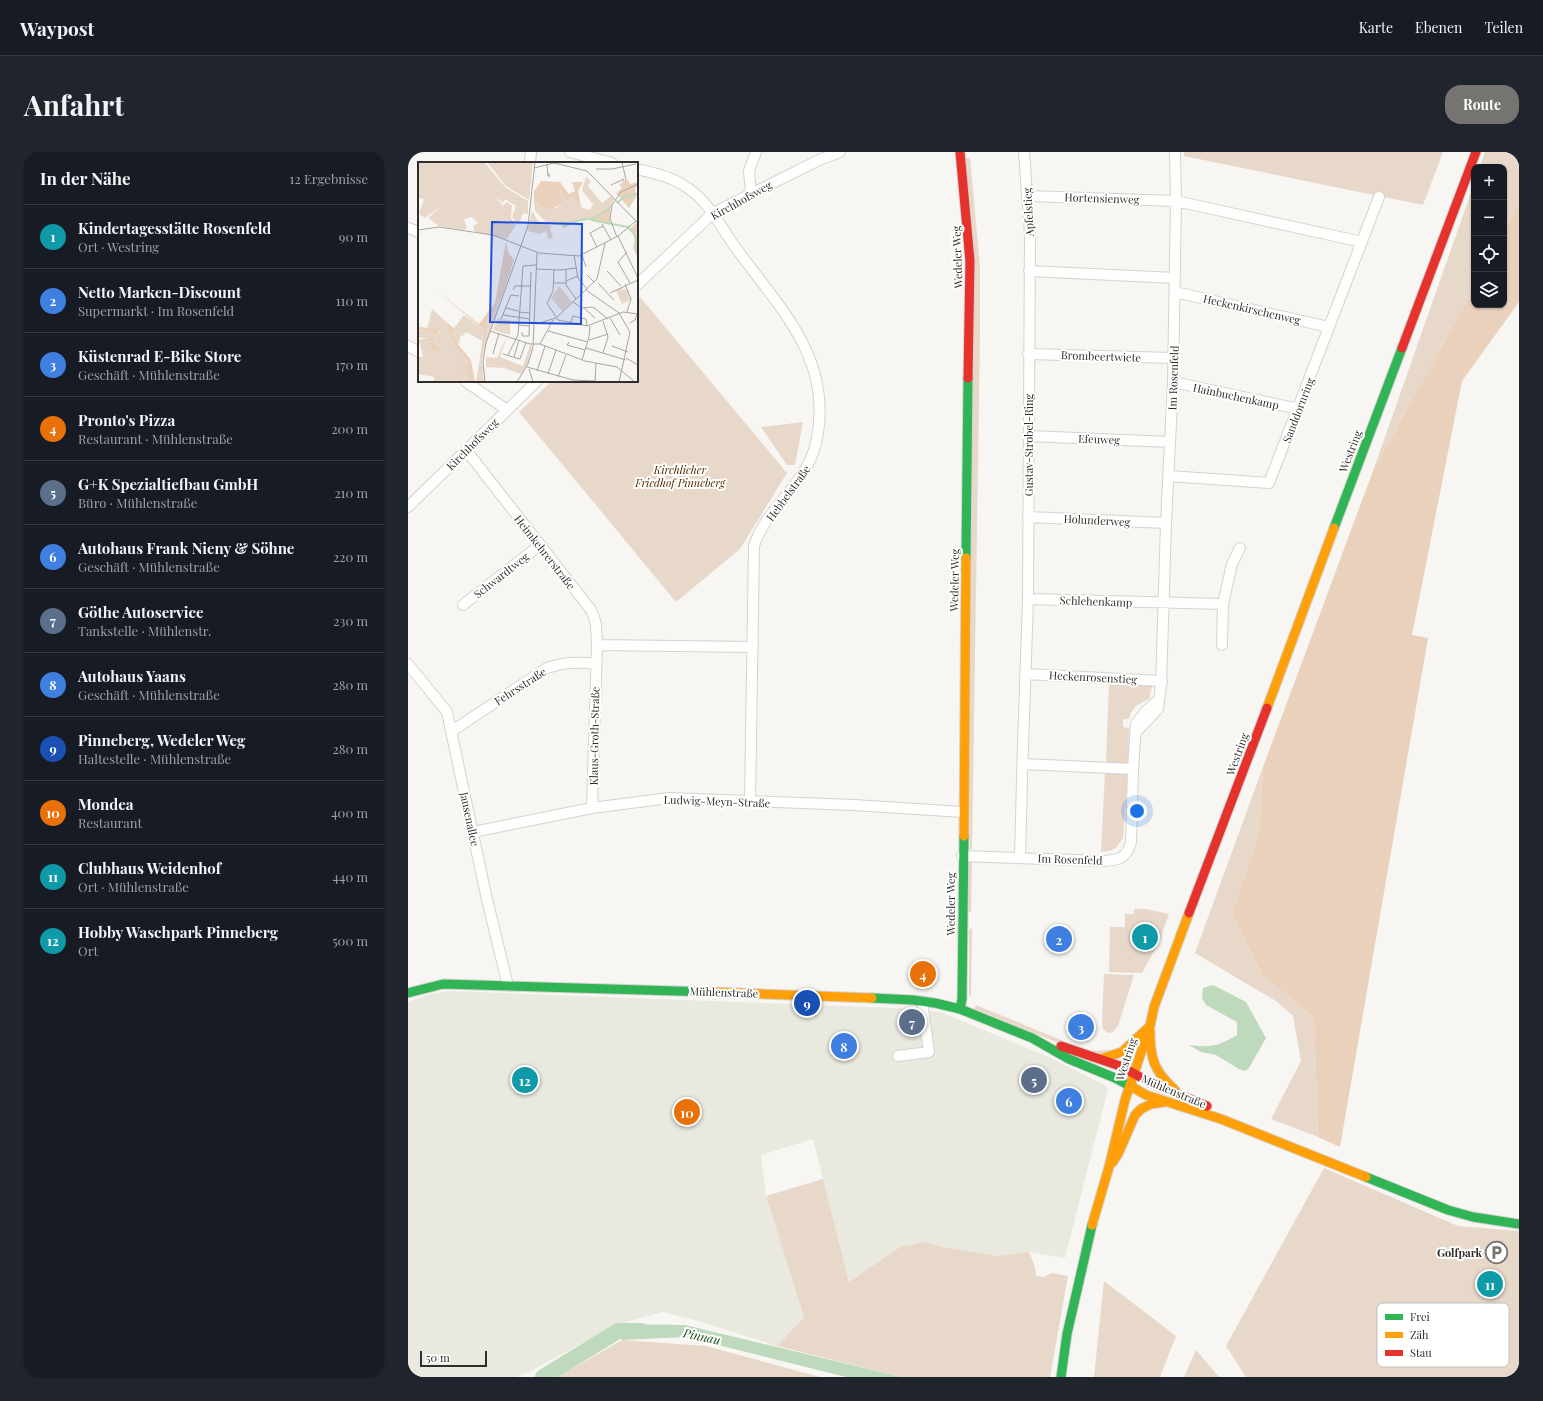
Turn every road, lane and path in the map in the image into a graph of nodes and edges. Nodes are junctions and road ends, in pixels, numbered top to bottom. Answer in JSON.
{"nodes":[{"id":1,"x":531,"y":152,"type":"edge"},
{"id":2,"x":570,"y":152,"type":"edge"},
{"id":3,"x":756,"y":152,"type":"edge"},
{"id":4,"x":840,"y":152,"type":"edge"},
{"id":5,"x":960,"y":152,"type":"edge"},
{"id":6,"x":1024,"y":152,"type":"edge"},
{"id":7,"x":1175,"y":152,"type":"edge"},
{"id":8,"x":1476,"y":152,"type":"edge"},
{"id":9,"x":530,"y":162,"type":"edge"},
{"id":10,"x":608,"y":162,"type":"edge"},
{"id":11,"x":638,"y":169,"type":"edge"},
{"id":12,"x":751,"y":194,"type":"junction"},
{"id":13,"x":1028,"y":196,"type":"junction"},
{"id":14,"x":1379,"y":197,"type":"dead end"},
{"id":15,"x":1176,"y":201,"type":"junction"},
{"id":16,"x":713,"y":213,"type":"junction"},
{"id":17,"x":408,"y":228,"type":"edge"},
{"id":18,"x":418,"y":232,"type":"edge"},
{"id":19,"x":1362,"y":242,"type":"junction"},
{"id":20,"x":1029,"y":271,"type":"junction"},
{"id":21,"x":1175,"y":278,"type":"junction"},
{"id":22,"x":638,"y":284,"type":"edge"},
{"id":23,"x":1175,"y":292,"type":"junction"},
{"id":24,"x":1330,"y":326,"type":"junction"},
{"id":25,"x":408,"y":346,"type":"edge"},
{"id":26,"x":418,"y":351,"type":"edge"},
{"id":27,"x":1028,"y":354,"type":"junction"},
{"id":28,"x":1173,"y":358,"type":"junction"},
{"id":29,"x":466,"y":382,"type":"edge"},
{"id":30,"x":536,"y":382,"type":"edge"},
{"id":31,"x":1174,"y":382,"type":"junction"},
{"id":32,"x":1298,"y":408,"type":"junction"},
{"id":33,"x":507,"y":410,"type":"junction"},
{"id":34,"x":1029,"y":436,"type":"junction"},
{"id":35,"x":1170,"y":442,"type":"junction"},
{"id":36,"x":466,"y":450,"type":"junction"},
{"id":37,"x":1168,"y":476,"type":"junction"},
{"id":38,"x":408,"y":507,"type":"edge"},
{"id":39,"x":1028,"y":517,"type":"junction"},
{"id":40,"x":1166,"y":524,"type":"junction"},
{"id":41,"x":540,"y":545,"type":"junction"},
{"id":42,"x":1240,"y":548,"type":"dead end"},
{"id":43,"x":1028,"y":599,"type":"junction"},
{"id":44,"x":1164,"y":603,"type":"junction"},
{"id":45,"x":1223,"y":604,"type":"junction"},
{"id":46,"x":463,"y":605,"type":"dead end"},
{"id":47,"x":597,"y":645,"type":"junction"},
{"id":48,"x":1222,"y":645,"type":"dead end"},
{"id":49,"x":752,"y":647,"type":"junction"},
{"id":50,"x":408,"y":664,"type":"edge"},
{"id":51,"x":596,"y":664,"type":"junction"},
{"id":52,"x":1025,"y":674,"type":"junction"},
{"id":53,"x":1162,"y":681,"type":"junction"},
{"id":54,"x":452,"y":731,"type":"junction"},
{"id":55,"x":1023,"y":764,"type":"junction"},
{"id":56,"x":1133,"y":769,"type":"junction"},
{"id":57,"x":750,"y":802,"type":"junction"},
{"id":58,"x":592,"y":808,"type":"junction"},
{"id":59,"x":963,"y":812,"type":"junction"},
{"id":60,"x":473,"y":832,"type":"junction"},
{"id":61,"x":962,"y":856,"type":"junction"},
{"id":62,"x":1020,"y":857,"type":"junction"},
{"id":63,"x":508,"y":986,"type":"junction"},
{"id":64,"x":409,"y":991,"type":"edge"},
{"id":65,"x":923,"y":1008,"type":"dead end"},
{"id":66,"x":960,"y":1009,"type":"junction"},
{"id":67,"x":1150,"y":1026,"type":"junction"},
{"id":68,"x":1032,"y":1038,"type":"junction"},
{"id":69,"x":898,"y":1056,"type":"dead end"},
{"id":70,"x":1100,"y":1059,"type":"junction"},
{"id":71,"x":1134,"y":1074,"type":"junction"},
{"id":72,"x":1130,"y":1086,"type":"junction"},
{"id":73,"x":1179,"y":1093,"type":"junction"},
{"id":74,"x":1167,"y":1102,"type":"junction"},
{"id":75,"x":1289,"y":1145,"type":"junction"},
{"id":76,"x":1109,"y":1167,"type":"junction"},
{"id":77,"x":1519,"y":1224,"type":"edge"},
{"id":78,"x":1060,"y":1377,"type":"edge"}],
"edges":[{"from":1,"to":9,"type":"street"},
{"from":2,"to":10,"type":"street"},
{"from":3,"to":12,"type":"street"},
{"from":4,"to":12,"type":"street","name":"Kirchhofsweg"},
{"from":5,"to":59,"type":"main road","name":"Wedeler Weg"},
{"from":6,"to":13,"type":"street","name":"Apfelstieg"},
{"from":7,"to":15,"type":"street","name":"Im Rosenfeld"},
{"from":8,"to":67,"type":"main road","name":"Westring"},
{"from":11,"to":16,"type":"street","name":"Hebbelstraße"},
{"from":12,"to":16,"type":"street","name":"Kirchhofsweg"},
{"from":13,"to":15,"type":"street","name":"Hortensienweg"},
{"from":13,"to":20,"type":"street","name":"Apfelstieg"},
{"from":14,"to":19,"type":"street","name":"Sanddornring"},
{"from":15,"to":19,"type":"street"},
{"from":15,"to":21,"type":"street","name":"Im Rosenfeld"},
{"from":16,"to":22,"type":"street","name":"Kirchhofsweg"},
{"from":16,"to":49,"type":"street","name":"Hebbelstraße"},
{"from":17,"to":18,"type":"street"},
{"from":19,"to":24,"type":"street","name":"Sanddornring"},
{"from":20,"to":21,"type":"street"},
{"from":20,"to":27,"type":"street","name":"Gustav-Strobel-Ring"},
{"from":21,"to":23,"type":"street","name":"Im Rosenfeld"},
{"from":23,"to":24,"type":"street","name":"Heckenkirschenweg"},
{"from":23,"to":28,"type":"street","name":"Im Rosenfeld"},
{"from":24,"to":32,"type":"street","name":"Sanddornring"},
{"from":25,"to":26,"type":"street"},
{"from":27,"to":28,"type":"street","name":"Brombeertwiete"},
{"from":27,"to":34,"type":"street","name":"Gustav-Strobel-Ring"},
{"from":28,"to":31,"type":"street","name":"Im Rosenfeld"},
{"from":29,"to":33,"type":"street"},
{"from":30,"to":33,"type":"street","name":"Kirchhofsweg"},
{"from":31,"to":32,"type":"street","name":"Hainbuchenkamp"},
{"from":31,"to":35,"type":"street","name":"Im Rosenfeld"},
{"from":32,"to":37,"type":"street","name":"Sanddornring"},
{"from":33,"to":36,"type":"street","name":"Kirchhofsweg"},
{"from":34,"to":35,"type":"street","name":"Efeuweg"},
{"from":34,"to":39,"type":"street","name":"Gustav-Strobel-Ring"},
{"from":35,"to":37,"type":"street","name":"Im Rosenfeld"},
{"from":36,"to":38,"type":"street","name":"Kirchhofsweg"},
{"from":36,"to":41,"type":"street","name":"Heimkehrerstraße"},
{"from":37,"to":40,"type":"street","name":"Im Rosenfeld"},
{"from":39,"to":40,"type":"street","name":"Holunderweg"},
{"from":39,"to":43,"type":"street","name":"Gustav-Strobel-Ring"},
{"from":40,"to":44,"type":"street","name":"Im Rosenfeld"},
{"from":41,"to":46,"type":"street","name":"Schwardtweg"},
{"from":41,"to":47,"type":"street","name":"Heimkehrerstraße"},
{"from":42,"to":45,"type":"street"},
{"from":43,"to":44,"type":"street","name":"Schlehenkamp"},
{"from":43,"to":52,"type":"street","name":"Gustav-Strobel-Ring"},
{"from":44,"to":45,"type":"street"},
{"from":44,"to":53,"type":"street","name":"Im Rosenfeld"},
{"from":45,"to":48,"type":"street"},
{"from":47,"to":49,"type":"street"},
{"from":47,"to":51,"type":"street","name":"Heimkehrerstraße"},
{"from":49,"to":57,"type":"street","name":"Hebbelstraße"},
{"from":50,"to":54,"type":"street","name":"Jansenallee"},
{"from":51,"to":54,"type":"street","name":"Fehrsstraße"},
{"from":51,"to":58,"type":"street","name":"Klaus-Groth-Straße"},
{"from":52,"to":53,"type":"street","name":"Heckenrosenstieg"},
{"from":52,"to":55,"type":"street","name":"Gustav-Strobel-Ring"},
{"from":53,"to":56,"type":"street","name":"Im Rosenfeld"},
{"from":54,"to":60,"type":"street","name":"Jansenallee"},
{"from":55,"to":56,"type":"street"},
{"from":55,"to":62,"type":"street","name":"Gustav-Strobel-Ring"},
{"from":56,"to":62,"type":"street","name":"Im Rosenfeld"},
{"from":57,"to":58,"type":"street","name":"Ludwig-Meyn-Straße"},
{"from":57,"to":59,"type":"street","name":"Ludwig-Meyn-Straße"},
{"from":58,"to":60,"type":"street","name":"Ludwig-Meyn-Straße"},
{"from":59,"to":61,"type":"main road","name":"Wedeler Weg"},
{"from":60,"to":63,"type":"street","name":"Jansenallee"},
{"from":61,"to":62,"type":"street","name":"Im Rosenfeld"},
{"from":61,"to":66,"type":"main road","name":"Wedeler Weg"},
{"from":63,"to":64,"type":"main road","name":"Mühlenstraße"},
{"from":63,"to":66,"type":"main road","name":"Mühlenstraße"},
{"from":65,"to":69,"type":"street"},
{"from":66,"to":68,"type":"main road","name":"Mühlenstraße"},
{"from":67,"to":70,"type":"main road"},
{"from":67,"to":71,"type":"main road","name":"Westring"},
{"from":67,"to":73,"type":"main road"},
{"from":68,"to":70,"type":"main road","name":"Mühlenstraße"},
{"from":68,"to":72,"type":"main road","name":"Mühlenstraße"},
{"from":70,"to":71,"type":"main road","name":"Mühlenstraße"},
{"from":71,"to":72,"type":"main road","name":"Westring"},
{"from":71,"to":73,"type":"main road","name":"Mühlenstraße"},
{"from":72,"to":74,"type":"main road","name":"Mühlenstraße"},
{"from":72,"to":76,"type":"main road","name":"Westring"},
{"from":73,"to":75,"type":"main road","name":"Mühlenstraße"},
{"from":74,"to":75,"type":"main road","name":"Mühlenstraße"},
{"from":74,"to":76,"type":"main road"},
{"from":75,"to":77,"type":"main road","name":"Mühlenstraße"},
{"from":76,"to":78,"type":"main road","name":"Westring"}]}
